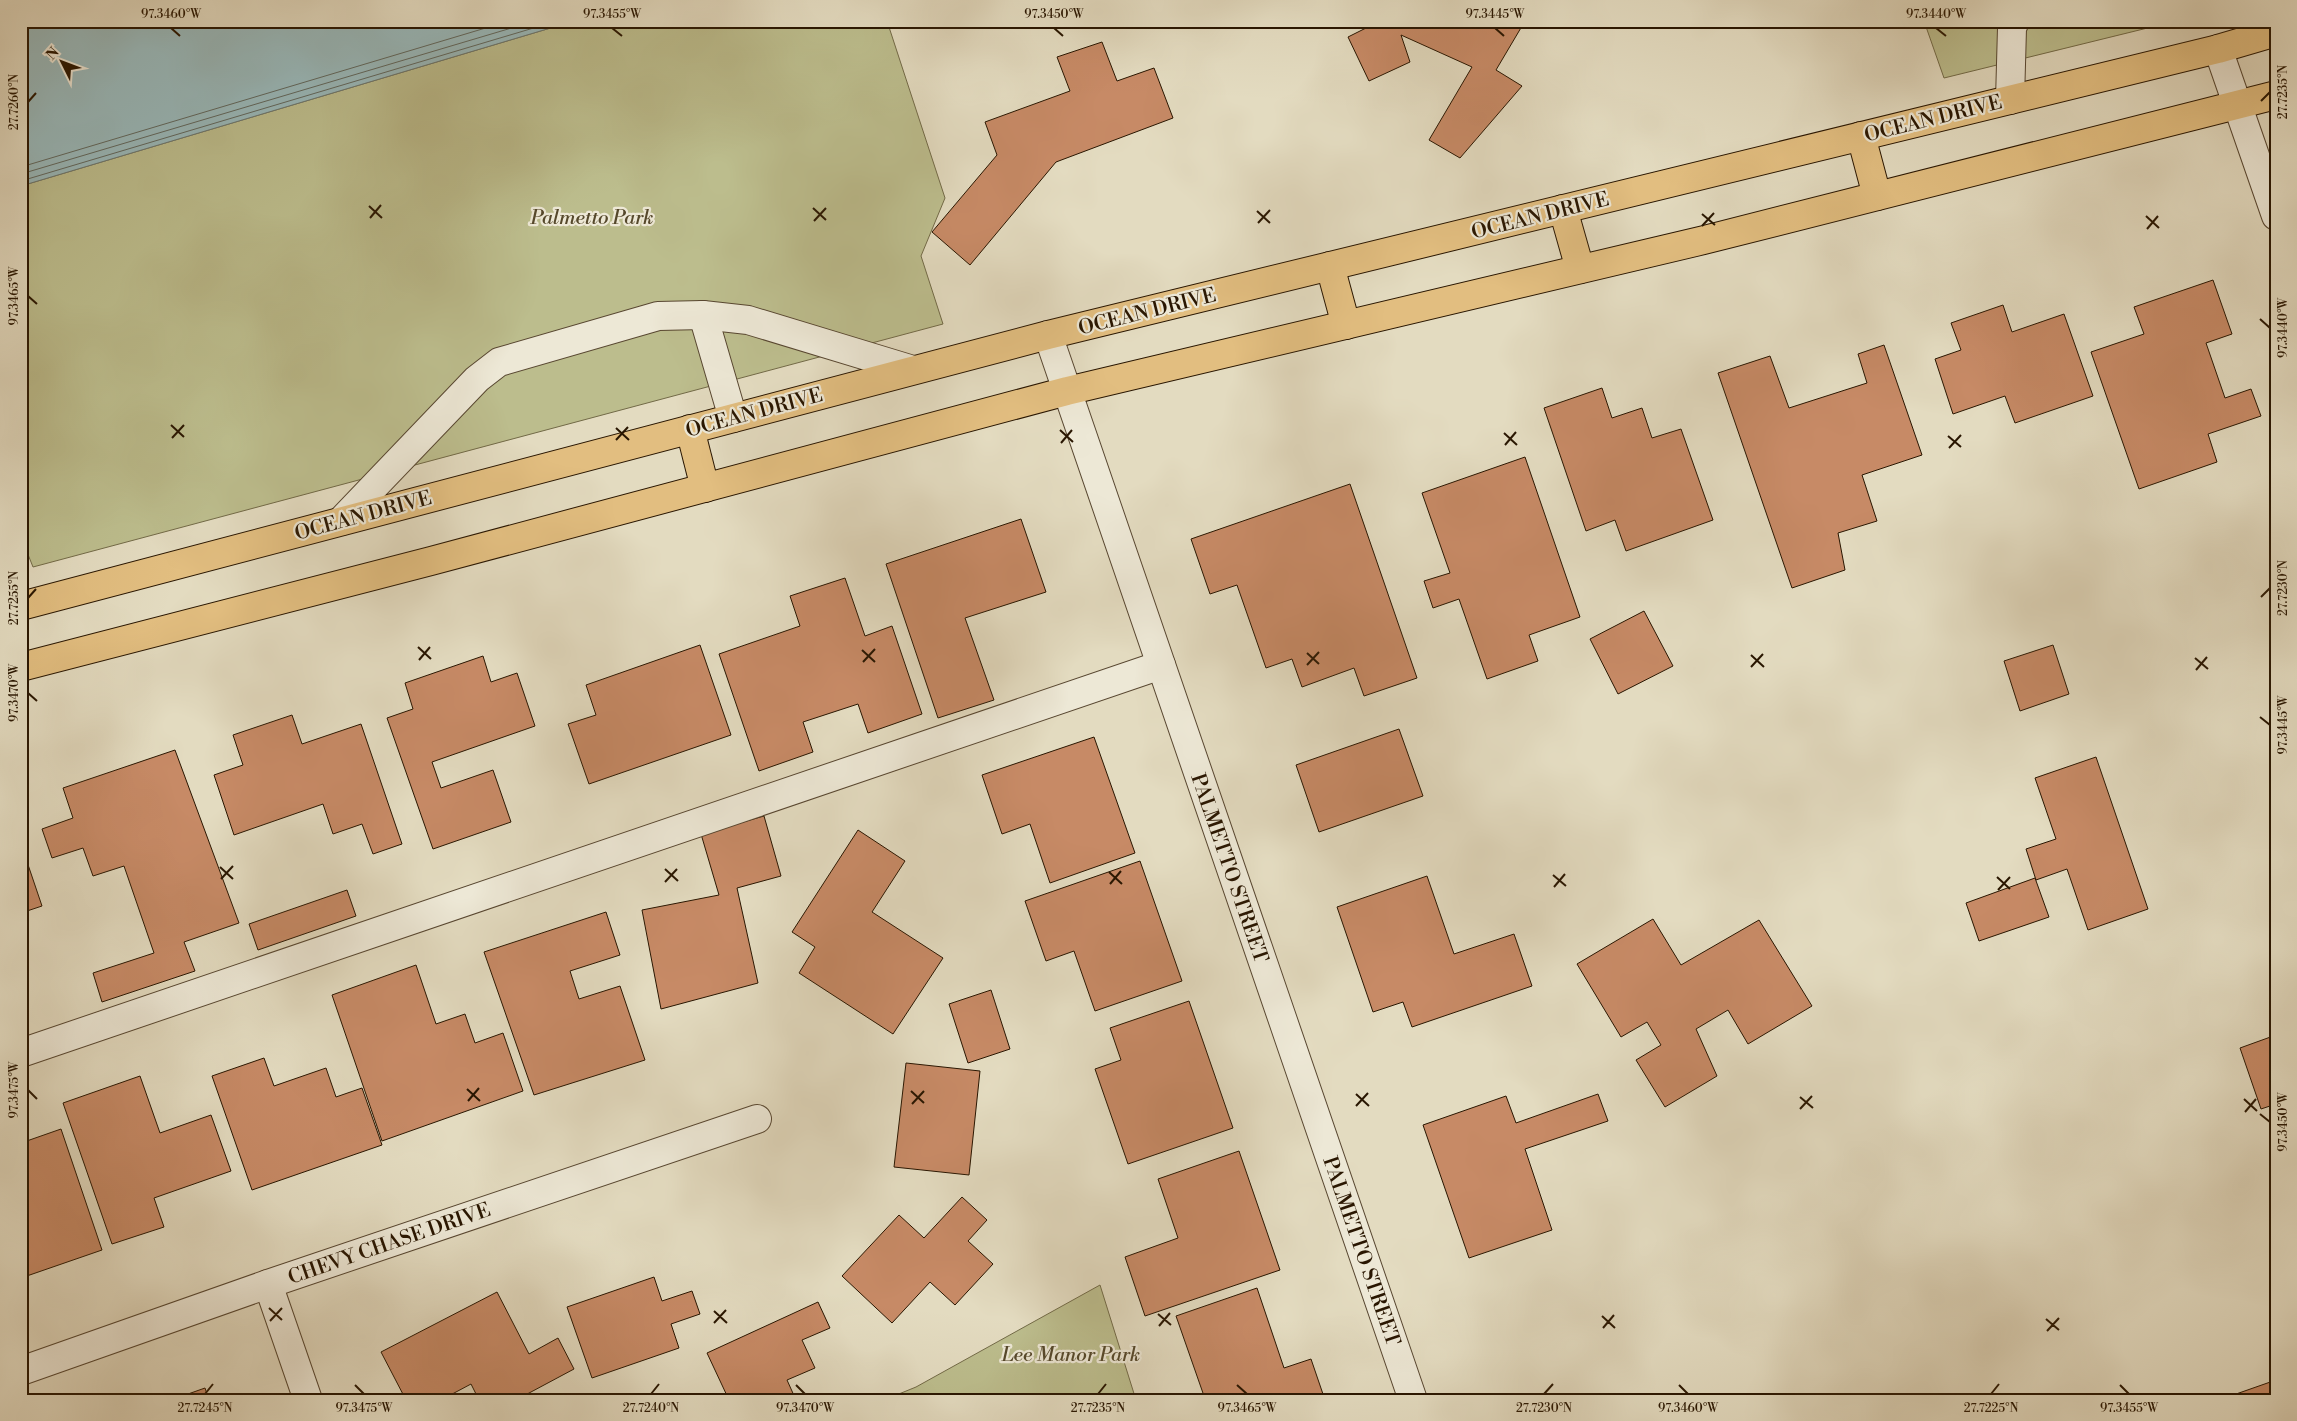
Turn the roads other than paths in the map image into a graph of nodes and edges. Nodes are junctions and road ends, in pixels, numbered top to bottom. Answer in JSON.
{"nodes":[{"id":1,"x":2015,"y":21,"type":"edge"},
{"id":2,"x":2276,"y":32,"type":"edge"},
{"id":3,"x":2218,"y":49,"type":"junction"},
{"id":4,"x":2276,"y":95,"type":"edge"},
{"id":5,"x":2010,"y":100,"type":"junction"},
{"id":6,"x":2238,"y":106,"type":"junction"},
{"id":7,"x":1861,"y":136,"type":"junction"},
{"id":8,"x":1877,"y":196,"type":"junction"},
{"id":9,"x":1563,"y":209,"type":"junction"},
{"id":10,"x":2276,"y":216,"type":"edge"},
{"id":11,"x":1330,"y":266,"type":"junction"},
{"id":12,"x":1580,"y":269,"type":"junction"},
{"id":13,"x":703,"y":315,"type":"junction"},
{"id":14,"x":1346,"y":325,"type":"junction"},
{"id":15,"x":1048,"y":335,"type":"junction"},
{"id":16,"x":913,"y":370,"type":"junction"},
{"id":17,"x":1067,"y":391,"type":"junction"},
{"id":18,"x":733,"y":418,"type":"junction"},
{"id":19,"x":690,"y":429,"type":"junction"},
{"id":20,"x":705,"y":488,"type":"junction"},
{"id":21,"x":341,"y":521,"type":"junction"},
{"id":22,"x":21,"y":606,"type":"edge"},
{"id":23,"x":1161,"y":665,"type":"junction"},
{"id":24,"x":21,"y":667,"type":"edge"},
{"id":25,"x":21,"y":1053,"type":"edge"},
{"id":26,"x":757,"y":1119,"type":"dead end"},
{"id":27,"x":268,"y":1284,"type":"junction"},
{"id":28,"x":21,"y":1371,"type":"edge"},
{"id":29,"x":308,"y":1400,"type":"edge"},
{"id":30,"x":1413,"y":1400,"type":"edge"}],
"edges":[{"from":1,"to":5,"type":"street"},
{"from":2,"to":3,"type":"main road","name":"OCEAN DRIVE"},
{"from":3,"to":5,"type":"main road","name":"OCEAN DRIVE"},
{"from":3,"to":6,"type":"street"},
{"from":4,"to":6,"type":"main road"},
{"from":5,"to":7,"type":"main road","name":"OCEAN DRIVE"},
{"from":6,"to":8,"type":"main road"},
{"from":6,"to":10,"type":"street"},
{"from":7,"to":8,"type":"main road"},
{"from":7,"to":9,"type":"main road","name":"OCEAN DRIVE"},
{"from":8,"to":12,"type":"main road"},
{"from":9,"to":11,"type":"main road","name":"OCEAN DRIVE"},
{"from":9,"to":12,"type":"main road"},
{"from":11,"to":14,"type":"main road"},
{"from":11,"to":15,"type":"main road","name":"OCEAN DRIVE"},
{"from":12,"to":14,"type":"main road"},
{"from":13,"to":16,"type":"street"},
{"from":13,"to":18,"type":"street"},
{"from":13,"to":21,"type":"street"},
{"from":14,"to":17,"type":"main road"},
{"from":15,"to":16,"type":"main road","name":"OCEAN DRIVE"},
{"from":15,"to":17,"type":"street","name":"PALMETTO STREET"},
{"from":16,"to":18,"type":"main road","name":"OCEAN DRIVE"},
{"from":17,"to":20,"type":"main road"},
{"from":17,"to":23,"type":"street","name":"PALMETTO STREET"},
{"from":18,"to":19,"type":"main road","name":"OCEAN DRIVE"},
{"from":19,"to":20,"type":"main road"},
{"from":19,"to":21,"type":"main road","name":"OCEAN DRIVE"},
{"from":20,"to":24,"type":"main road"},
{"from":21,"to":22,"type":"main road","name":"OCEAN DRIVE"},
{"from":23,"to":25,"type":"street"},
{"from":23,"to":30,"type":"street","name":"PALMETTO STREET"},
{"from":26,"to":27,"type":"street","name":"CHEVY CHASE DRIVE"},
{"from":27,"to":28,"type":"street","name":"CHEVY CHASE DRIVE"},
{"from":27,"to":29,"type":"street"}]}
